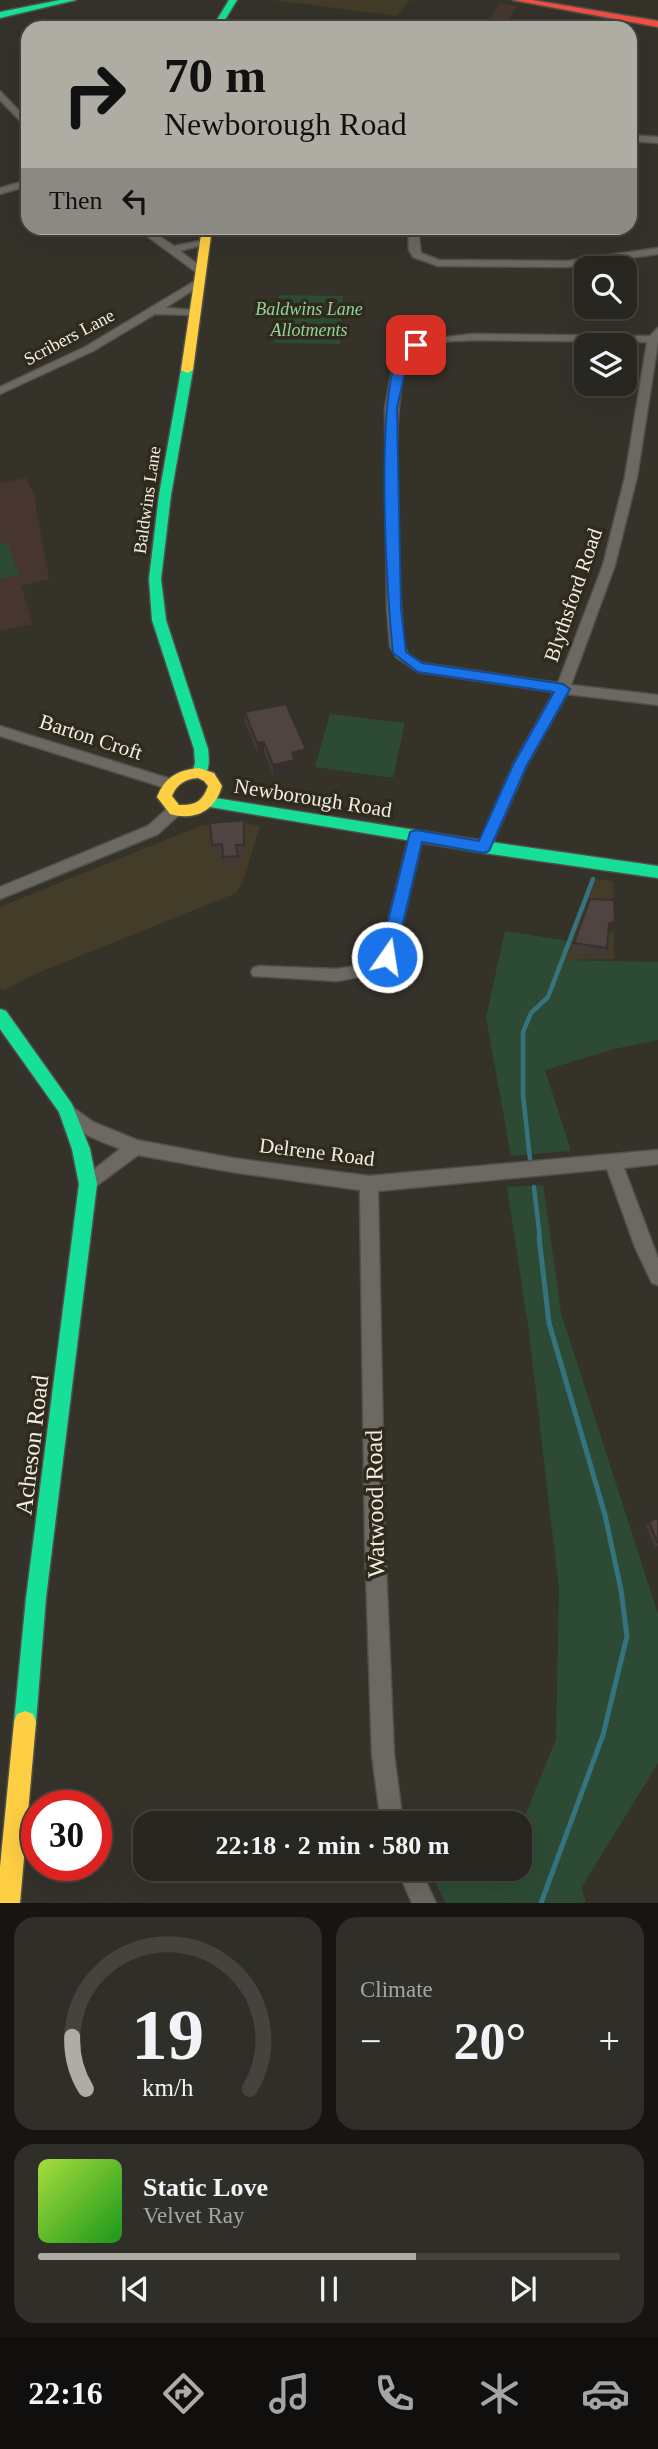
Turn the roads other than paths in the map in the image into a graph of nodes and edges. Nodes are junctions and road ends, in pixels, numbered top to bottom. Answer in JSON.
{"nodes":[{"id":1,"x":26,"y":0,"type":"edge"},
{"id":2,"x":72,"y":0,"type":"edge"},
{"id":3,"x":233,"y":0,"type":"edge"},
{"id":4,"x":517,"y":0,"type":"edge"},
{"id":5,"x":580,"y":0,"type":"edge"},
{"id":6,"x":0,"y":5,"type":"edge"},
{"id":7,"x":0,"y":15,"type":"edge"},
{"id":8,"x":651,"y":17,"type":"edge"},
{"id":9,"x":220,"y":21,"type":"edge"},
{"id":10,"x":0,"y":94,"type":"edge"},
{"id":11,"x":21,"y":118,"type":"edge"},
{"id":12,"x":637,"y":138,"type":"edge"},
{"id":13,"x":658,"y":140,"type":"edge"},
{"id":14,"x":21,"y":185,"type":"edge"},
{"id":15,"x":0,"y":191,"type":"edge"},
{"id":16,"x":151,"y":235,"type":"edge"},
{"id":17,"x":204,"y":235,"type":"edge"},
{"id":18,"x":206,"y":235,"type":"edge"},
{"id":19,"x":413,"y":235,"type":"edge"},
{"id":20,"x":172,"y":250,"type":"junction"},
{"id":21,"x":658,"y":251,"type":"edge"},
{"id":22,"x":200,"y":277,"type":"junction"},
{"id":23,"x":153,"y":311,"type":"junction"},
{"id":24,"x":194,"y":313,"type":"junction"},
{"id":25,"x":656,"y":335,"type":"edge"},
{"id":26,"x":0,"y":391,"type":"edge"},
{"id":27,"x":563,"y":689,"type":"junction"},
{"id":28,"x":658,"y":700,"type":"edge"},
{"id":29,"x":0,"y":731,"type":"edge"},
{"id":30,"x":199,"y":773,"type":"junction"},
{"id":31,"x":169,"y":784,"type":"junction"},
{"id":32,"x":209,"y":802,"type":"junction"},
{"id":33,"x":175,"y":810,"type":"junction"},
{"id":34,"x":416,"y":836,"type":"junction"},
{"id":35,"x":484,"y":847,"type":"junction"},
{"id":36,"x":658,"y":872,"type":"edge"},
{"id":37,"x":0,"y":893,"type":"edge"},
{"id":38,"x":259,"y":972,"type":"dead end"},
{"id":39,"x":0,"y":1016,"type":"edge"},
{"id":40,"x":66,"y":1109,"type":"junction"},
{"id":41,"x":135,"y":1147,"type":"junction"},
{"id":42,"x":658,"y":1157,"type":"edge"},
{"id":43,"x":613,"y":1161,"type":"junction"},
{"id":44,"x":88,"y":1184,"type":"junction"},
{"id":45,"x":369,"y":1184,"type":"junction"},
{"id":46,"x":658,"y":1277,"type":"edge"},
{"id":47,"x":390,"y":1811,"type":"edge"},
{"id":48,"x":414,"y":1881,"type":"edge"},
{"id":49,"x":8,"y":1903,"type":"edge"},
{"id":50,"x":424,"y":1903,"type":"edge"}],
"edges":[{"from":1,"to":6,"type":"main road"},
{"from":2,"to":7,"type":"main road"},
{"from":3,"to":9,"type":"main road"},
{"from":4,"to":8,"type":"main road"},
{"from":5,"to":8,"type":"main road"},
{"from":10,"to":11,"type":"street"},
{"from":12,"to":13,"type":"street"},
{"from":14,"to":15,"type":"street"},
{"from":16,"to":20,"type":"street"},
{"from":17,"to":20,"type":"street"},
{"from":18,"to":22,"type":"main road","name":"Baldwins Lane"},
{"from":19,"to":21,"type":"street"},
{"from":20,"to":22,"type":"street"},
{"from":22,"to":23,"type":"street","name":"Scribers Lane"},
{"from":22,"to":24,"type":"main road","name":"Baldwins Lane"},
{"from":23,"to":24,"type":"street"},
{"from":23,"to":26,"type":"street","name":"Scribers Lane"},
{"from":24,"to":30,"type":"main road","name":"Baldwins Lane"},
{"from":25,"to":27,"type":"street","name":"Blythsford Road"},
{"from":25,"to":27,"type":"street"},
{"from":27,"to":28,"type":"street"},
{"from":27,"to":35,"type":"street","name":"Blythsford Road"},
{"from":29,"to":31,"type":"street","name":"Barton Croft"},
{"from":30,"to":31,"type":"main road"},
{"from":30,"to":32,"type":"main road"},
{"from":31,"to":33,"type":"main road"},
{"from":32,"to":33,"type":"main road"},
{"from":32,"to":34,"type":"main road","name":"Newborough Road"},
{"from":33,"to":37,"type":"street"},
{"from":34,"to":35,"type":"main road","name":"Newborough Road"},
{"from":34,"to":38,"type":"street"},
{"from":35,"to":36,"type":"main road","name":"Newborough Road"},
{"from":39,"to":40,"type":"main road","name":"Acheson Road"},
{"from":40,"to":41,"type":"street","name":"Delrene Road"},
{"from":40,"to":44,"type":"main road","name":"Acheson Road"},
{"from":41,"to":44,"type":"street"},
{"from":41,"to":45,"type":"street","name":"Delrene Road"},
{"from":42,"to":43,"type":"street","name":"Delrene Road"},
{"from":43,"to":45,"type":"street","name":"Delrene Road"},
{"from":43,"to":46,"type":"street"},
{"from":44,"to":49,"type":"main road","name":"Acheson Road"},
{"from":45,"to":47,"type":"street","name":"Watwood Road"},
{"from":48,"to":50,"type":"street"}]}
